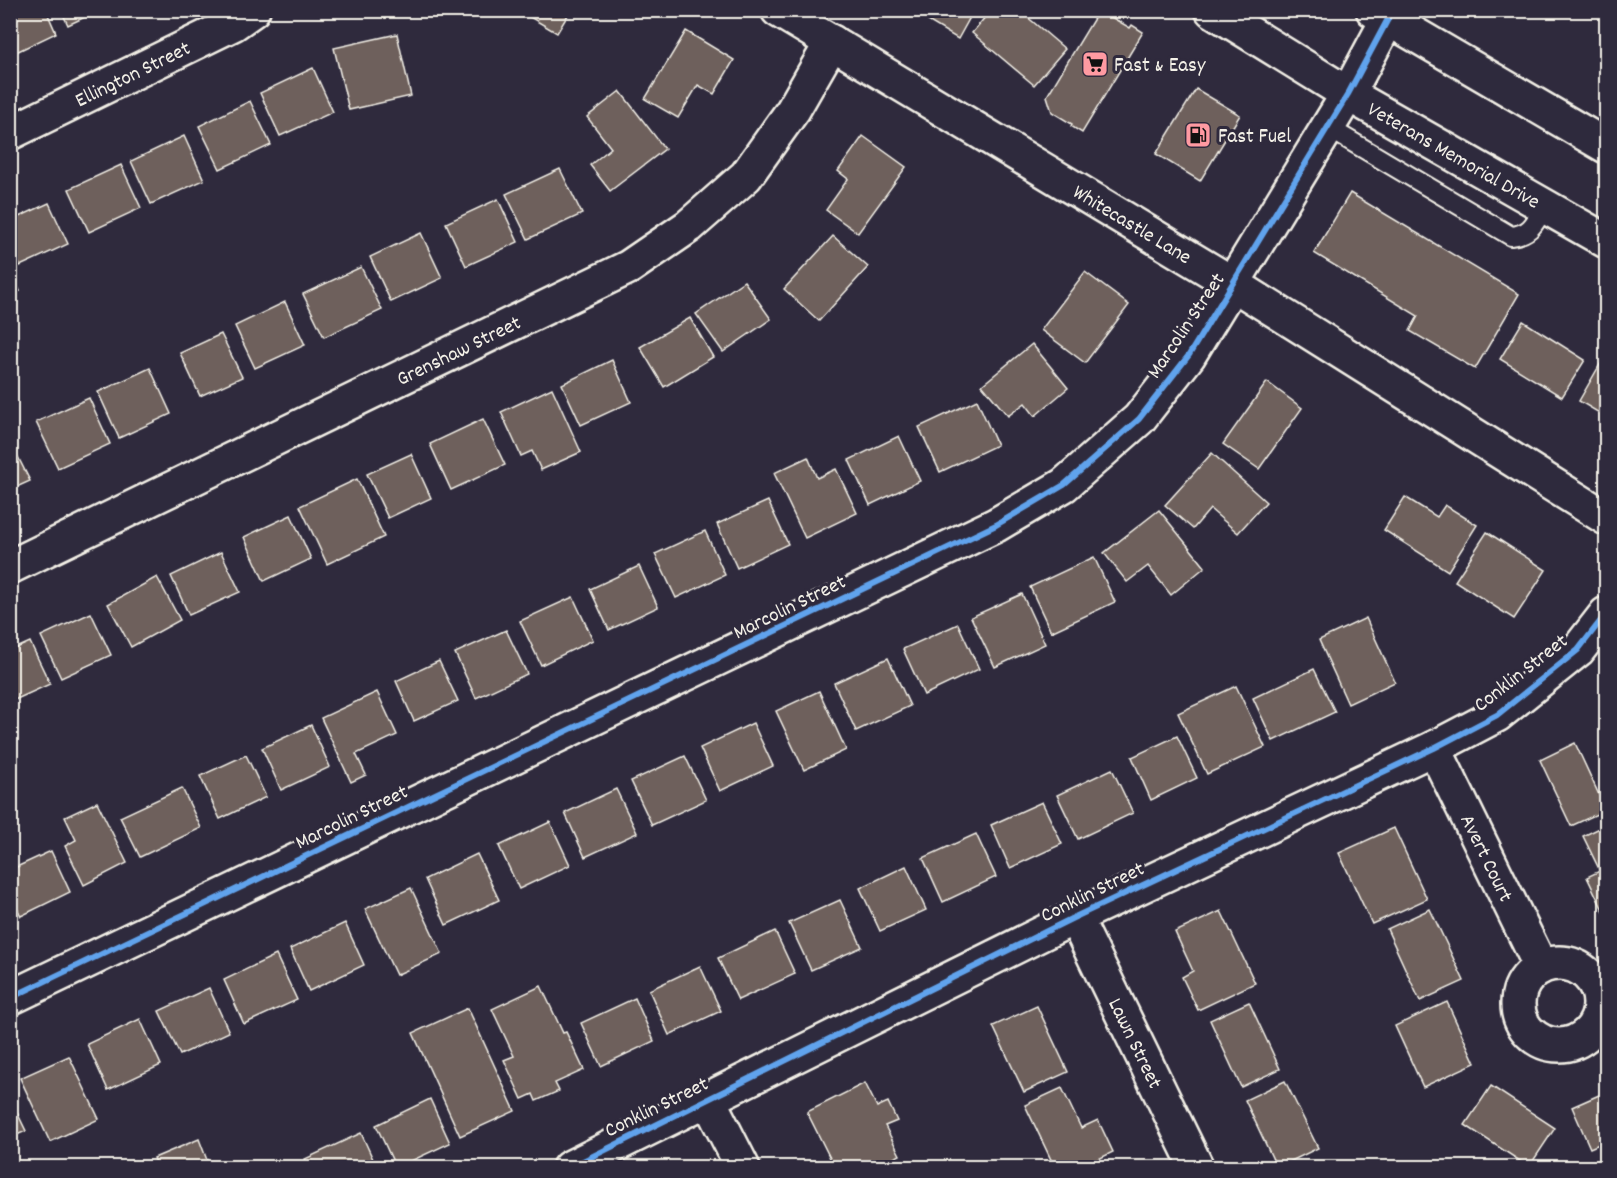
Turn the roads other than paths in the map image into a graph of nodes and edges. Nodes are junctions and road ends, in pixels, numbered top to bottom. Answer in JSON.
{"nodes":[{"id":1,"x":253,"y":10,"type":"edge"},
{"id":2,"x":778,"y":10,"type":"edge"},
{"id":3,"x":1212,"y":10,"type":"edge"},
{"id":4,"x":1381,"y":15,"type":"edge"},
{"id":5,"x":832,"y":42,"type":"junction"},
{"id":6,"x":1348,"y":94,"type":"junction"},
{"id":7,"x":1328,"y":127,"type":"junction"},
{"id":8,"x":10,"y":133,"type":"edge"},
{"id":9,"x":1606,"y":146,"type":"edge"},
{"id":10,"x":1545,"y":206,"type":"junction"},
{"id":11,"x":1606,"y":241,"type":"edge"},
{"id":12,"x":1233,"y":284,"type":"junction"},
{"id":13,"x":1606,"y":518,"type":"edge"},
{"id":14,"x":10,"y":567,"type":"edge"},
{"id":15,"x":1606,"y":614,"type":"edge"},
{"id":16,"x":1434,"y":748,"type":"junction"},
{"id":17,"x":1075,"y":917,"type":"junction"},
{"id":18,"x":1541,"y":966,"type":"dead end"},
{"id":19,"x":10,"y":998,"type":"edge"},
{"id":20,"x":708,"y":1099,"type":"junction"},
{"id":21,"x":569,"y":1167,"type":"edge"},
{"id":22,"x":743,"y":1167,"type":"edge"},
{"id":23,"x":1197,"y":1167,"type":"edge"}],
"edges":[{"from":1,"to":8,"type":"street","name":"Ellington Street"},
{"from":2,"to":5,"type":"street","name":"Whitecastle Lane"},
{"from":3,"to":6,"type":"street","name":"Veterans Memorial Drive"},
{"from":4,"to":6,"type":"street","name":"Marcolin Street"},
{"from":4,"to":9,"type":"street"},
{"from":5,"to":12,"type":"street","name":"Whitecastle Lane"},
{"from":5,"to":14,"type":"street","name":"Grenshaw Street"},
{"from":6,"to":7,"type":"street","name":"Marcolin Street"},
{"from":6,"to":10,"type":"street","name":"Veterans Memorial Drive"},
{"from":7,"to":10,"type":"lane"},
{"from":7,"to":12,"type":"street","name":"Marcolin Street"},
{"from":10,"to":11,"type":"street","name":"Veterans Memorial Drive"},
{"from":12,"to":13,"type":"street","name":"Whitecastle Lane"},
{"from":12,"to":19,"type":"street","name":"Marcolin Street"},
{"from":15,"to":16,"type":"street","name":"Conklin Street"},
{"from":16,"to":17,"type":"street","name":"Conklin Street"},
{"from":16,"to":18,"type":"street","name":"Avert Court"},
{"from":17,"to":20,"type":"street","name":"Conklin Street"},
{"from":17,"to":23,"type":"street","name":"Lawn Street"},
{"from":20,"to":21,"type":"street","name":"Conklin Street"},
{"from":20,"to":22,"type":"street"}]}
